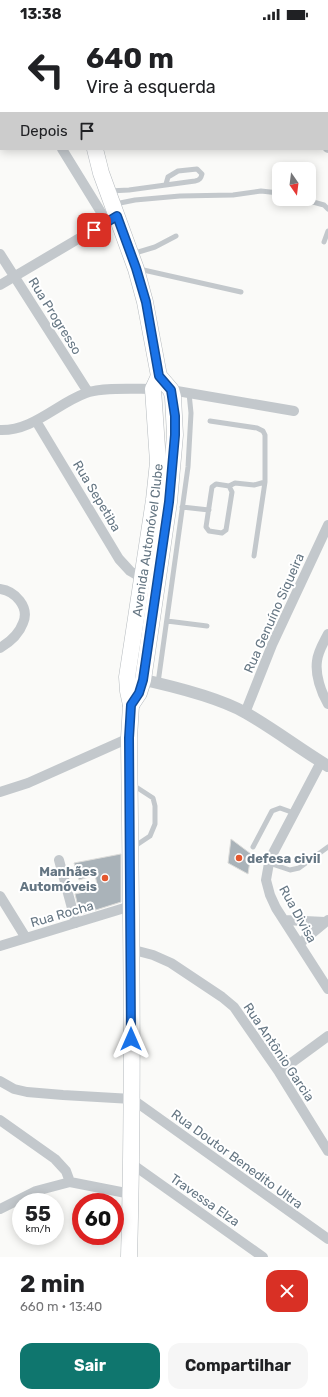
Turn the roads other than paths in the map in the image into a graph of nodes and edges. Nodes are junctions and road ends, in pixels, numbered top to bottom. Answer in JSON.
{"nodes":[{"id":1,"x":63,"y":150,"type":"edge"},
{"id":2,"x":95,"y":150,"type":"edge"},
{"id":3,"x":166,"y":184,"type":"junction"},
{"id":4,"x":272,"y":192,"type":"edge"},
{"id":5,"x":316,"y":203,"type":"edge"},
{"id":6,"x":111,"y":209,"type":"junction"},
{"id":7,"x":328,"y":209,"type":"edge"},
{"id":8,"x":328,"y":231,"type":"edge"},
{"id":9,"x":176,"y":236,"type":"dead end"},
{"id":10,"x":324,"y":242,"type":"dead end"},
{"id":11,"x":0,"y":254,"type":"edge"},
{"id":12,"x":134,"y":261,"type":"junction"},
{"id":13,"x":15,"y":276,"type":"junction"},
{"id":14,"x":0,"y":285,"type":"edge"},
{"id":15,"x":241,"y":292,"type":"dead end"},
{"id":16,"x":156,"y":383,"type":"junction"},
{"id":17,"x":171,"y":390,"type":"junction"},
{"id":18,"x":88,"y":392,"type":"junction"},
{"id":19,"x":189,"y":393,"type":"junction"},
{"id":20,"x":294,"y":411,"type":"dead end"},
{"id":21,"x":36,"y":421,"type":"junction"},
{"id":22,"x":210,"y":421,"type":"dead end"},
{"id":23,"x":0,"y":430,"type":"edge"},
{"id":24,"x":265,"y":482,"type":"junction"},
{"id":25,"x":229,"y":486,"type":"junction"},
{"id":26,"x":168,"y":503,"type":"junction"},
{"id":27,"x":209,"y":510,"type":"junction"},
{"id":28,"x":328,"y":525,"type":"edge"},
{"id":29,"x":254,"y":556,"type":"dead end"},
{"id":30,"x":142,"y":578,"type":"junction"},
{"id":31,"x":0,"y":589,"type":"edge"},
{"id":32,"x":156,"y":592,"type":"junction"},
{"id":33,"x":167,"y":621,"type":"junction"},
{"id":34,"x":207,"y":626,"type":"dead end"},
{"id":35,"x":328,"y":634,"type":"edge"},
{"id":36,"x":0,"y":648,"type":"edge"},
{"id":37,"x":143,"y":680,"type":"junction"},
{"id":38,"x":328,"y":704,"type":"edge"},
{"id":39,"x":245,"y":712,"type":"junction"},
{"id":40,"x":129,"y":738,"type":"junction"},
{"id":41,"x":325,"y":764,"type":"edge"},
{"id":42,"x":129,"y":783,"type":"junction"},
{"id":43,"x":0,"y":792,"type":"edge"},
{"id":44,"x":295,"y":813,"type":"junction"},
{"id":45,"x":328,"y":847,"type":"edge"},
{"id":46,"x":253,"y":848,"type":"dead end"},
{"id":47,"x":130,"y":850,"type":"junction"},
{"id":48,"x":60,"y":860,"type":"dead end"},
{"id":49,"x":269,"y":863,"type":"junction"},
{"id":50,"x":0,"y":896,"type":"edge"},
{"id":51,"x":131,"y":906,"type":"junction"},
{"id":52,"x":284,"y":920,"type":"junction"},
{"id":53,"x":327,"y":921,"type":"edge"},
{"id":54,"x":76,"y":923,"type":"junction"},
{"id":55,"x":26,"y":938,"type":"junction"},
{"id":56,"x":299,"y":944,"type":"junction"},
{"id":57,"x":0,"y":946,"type":"edge"},
{"id":58,"x":130,"y":949,"type":"junction"},
{"id":59,"x":328,"y":989,"type":"edge"},
{"id":60,"x":328,"y":1036,"type":"edge"},
{"id":61,"x":279,"y":1072,"type":"junction"},
{"id":62,"x":0,"y":1081,"type":"edge"},
{"id":63,"x":132,"y":1099,"type":"junction"},
{"id":64,"x":0,"y":1120,"type":"edge"},
{"id":65,"x":328,"y":1151,"type":"edge"},
{"id":66,"x":132,"y":1164,"type":"junction"},
{"id":67,"x":70,"y":1182,"type":"junction"},
{"id":68,"x":131,"y":1194,"type":"junction"},
{"id":69,"x":0,"y":1209,"type":"edge"},
{"id":70,"x":328,"y":1239,"type":"edge"},
{"id":71,"x":129,"y":1257,"type":"edge"},
{"id":72,"x":263,"y":1257,"type":"edge"}],
"edges":[{"from":1,"to":6,"type":"street"},
{"from":2,"to":6,"type":"main road","name":"Avenida Automóvel Clube"},
{"from":3,"to":3,"type":"lane"},
{"from":3,"to":6,"type":"lane"},
{"from":4,"to":6,"type":"lane"},
{"from":5,"to":7,"type":"lane"},
{"from":6,"to":12,"type":"main road","name":"Avenida Automóvel Clube"},
{"from":6,"to":13,"type":"street"},
{"from":8,"to":10,"type":"lane"},
{"from":9,"to":12,"type":"lane"},
{"from":11,"to":13,"type":"street","name":"Rua Progresso"},
{"from":12,"to":15,"type":"lane"},
{"from":12,"to":16,"type":"main road","name":"Avenida Automóvel Clube"},
{"from":13,"to":14,"type":"street"},
{"from":13,"to":18,"type":"street","name":"Rua Progresso"},
{"from":16,"to":17,"type":"main road"},
{"from":16,"to":18,"type":"street"},
{"from":16,"to":26,"type":"main road","name":"Avenida Automóvel Clube"},
{"from":17,"to":19,"type":"street"},
{"from":17,"to":26,"type":"main road","name":"Avenida Automóvel Clube"},
{"from":18,"to":21,"type":"street"},
{"from":19,"to":20,"type":"street"},
{"from":19,"to":26,"type":"lane"},
{"from":21,"to":23,"type":"street"},
{"from":21,"to":30,"type":"street","name":"Rua Sepetiba"},
{"from":22,"to":24,"type":"lane"},
{"from":24,"to":25,"type":"lane"},
{"from":24,"to":29,"type":"lane"},
{"from":25,"to":27,"type":"lane"},
{"from":25,"to":27,"type":"lane"},
{"from":26,"to":27,"type":"lane"},
{"from":26,"to":30,"type":"main road","name":"Avenida Automóvel Clube"},
{"from":26,"to":32,"type":"main road","name":"Avenida Automóvel Clube"},
{"from":26,"to":33,"type":"lane"},
{"from":28,"to":39,"type":"street","name":"Rua Genuíno Siqueira"},
{"from":30,"to":32,"type":"main road"},
{"from":30,"to":37,"type":"main road","name":"Avenida Automóvel Clube"},
{"from":31,"to":36,"type":"street"},
{"from":32,"to":37,"type":"main road","name":"Avenida Automóvel Clube"},
{"from":33,"to":34,"type":"lane"},
{"from":33,"to":37,"type":"lane"},
{"from":35,"to":38,"type":"street"},
{"from":37,"to":39,"type":"street"},
{"from":37,"to":40,"type":"main road","name":"Avenida Automóvel Clube"},
{"from":39,"to":41,"type":"street"},
{"from":40,"to":42,"type":"main road","name":"Avenida Automóvel Clube"},
{"from":40,"to":43,"type":"street"},
{"from":41,"to":44,"type":"street","name":"Rua Divisa"},
{"from":42,"to":47,"type":"main road","name":"Avenida Automóvel Clube"},
{"from":42,"to":47,"type":"lane"},
{"from":44,"to":46,"type":"lane"},
{"from":44,"to":49,"type":"street","name":"Rua Divisa"},
{"from":45,"to":49,"type":"lane"},
{"from":47,"to":51,"type":"main road","name":"Avenida Automóvel Clube"},
{"from":48,"to":54,"type":"street"},
{"from":49,"to":52,"type":"street","name":"Rua Divisa"},
{"from":50,"to":55,"type":"street"},
{"from":51,"to":54,"type":"street","name":"Rua Rocha"},
{"from":51,"to":58,"type":"main road","name":"Avenida Automóvel Clube"},
{"from":52,"to":53,"type":"street"},
{"from":52,"to":56,"type":"street","name":"Rua Divisa"},
{"from":53,"to":56,"type":"street"},
{"from":54,"to":55,"type":"street","name":"Rua Rocha"},
{"from":55,"to":57,"type":"street","name":"Rua Rocha"},
{"from":56,"to":59,"type":"street","name":"Rua Divisa"},
{"from":58,"to":61,"type":"street","name":"Rua Antônio Garcia"},
{"from":58,"to":63,"type":"main road","name":"Avenida Automóvel Clube"},
{"from":60,"to":61,"type":"street"},
{"from":61,"to":65,"type":"street","name":"Rua Antônio Garcia"},
{"from":62,"to":63,"type":"street"},
{"from":63,"to":66,"type":"main road","name":"Avenida Automóvel Clube"},
{"from":63,"to":70,"type":"street","name":"Rua Doutor Benedito Ultra"},
{"from":64,"to":67,"type":"street"},
{"from":66,"to":68,"type":"main road","name":"Avenida Automóvel Clube"},
{"from":66,"to":72,"type":"street","name":"Travessa Elza"},
{"from":67,"to":68,"type":"street"},
{"from":67,"to":69,"type":"street"},
{"from":68,"to":71,"type":"main road","name":"Avenida Automóvel Clube"}]}
